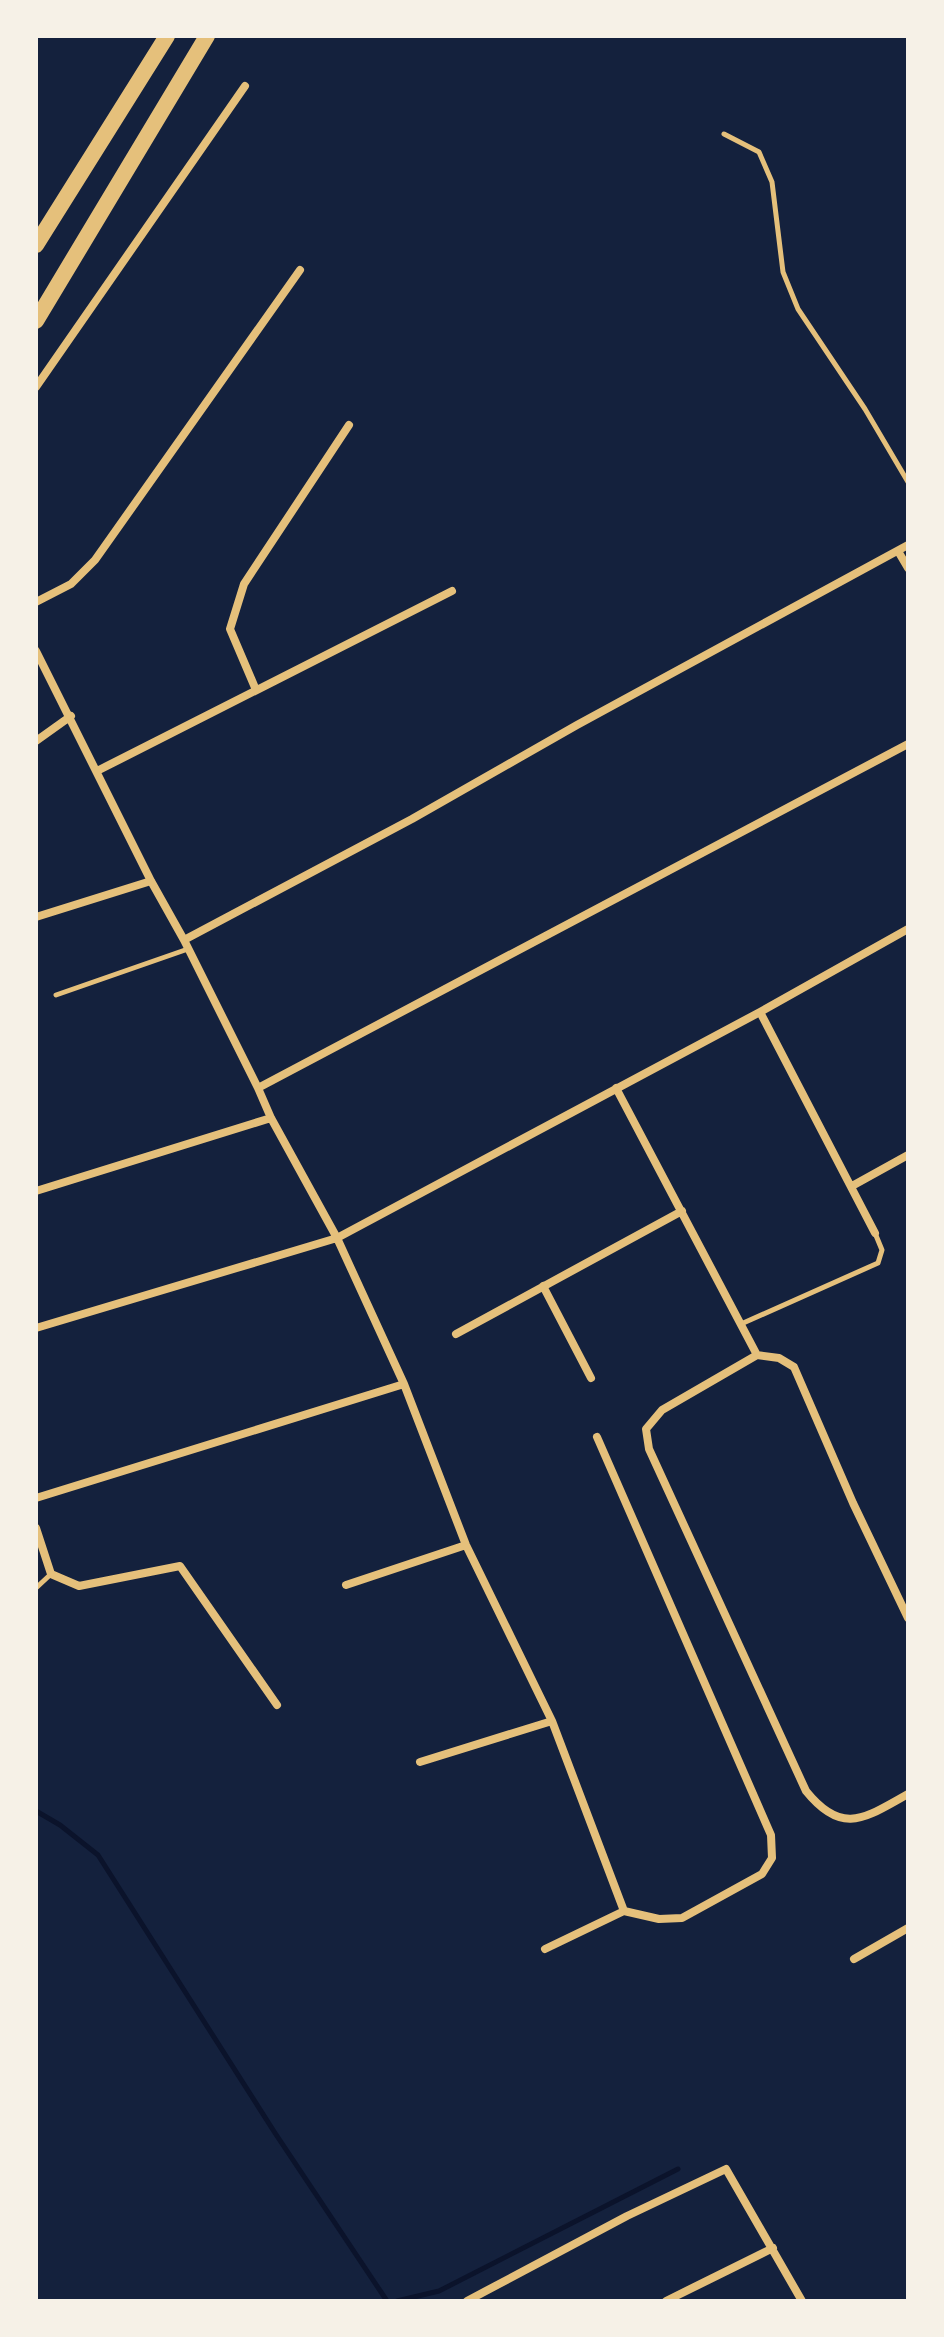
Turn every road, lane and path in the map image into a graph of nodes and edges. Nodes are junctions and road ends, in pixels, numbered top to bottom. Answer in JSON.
{"nodes":[{"id":1,"x":167,"y":36,"type":"edge"},
{"id":2,"x":207,"y":36,"type":"edge"},
{"id":3,"x":245,"y":86,"type":"dead end"},
{"id":4,"x":724,"y":134,"type":"dead end"},
{"id":5,"x":36,"y":245,"type":"edge"},
{"id":6,"x":300,"y":270,"type":"dead end"},
{"id":7,"x":36,"y":321,"type":"edge"},
{"id":8,"x":36,"y":387,"type":"edge"},
{"id":9,"x":349,"y":425,"type":"dead end"},
{"id":10,"x":908,"y":482,"type":"edge"},
{"id":11,"x":908,"y":545,"type":"edge"},
{"id":12,"x":898,"y":551,"type":"junction"},
{"id":13,"x":908,"y":568,"type":"edge"},
{"id":14,"x":452,"y":591,"type":"dead end"},
{"id":15,"x":36,"y":602,"type":"edge"},
{"id":16,"x":36,"y":651,"type":"edge"},
{"id":17,"x":256,"y":690,"type":"junction"},
{"id":18,"x":71,"y":716,"type":"junction"},
{"id":19,"x":36,"y":741,"type":"edge"},
{"id":20,"x":908,"y":744,"type":"edge"},
{"id":21,"x":97,"y":771,"type":"junction"},
{"id":22,"x":151,"y":881,"type":"junction"},
{"id":23,"x":36,"y":917,"type":"edge"},
{"id":24,"x":908,"y":929,"type":"edge"},
{"id":25,"x":187,"y":944,"type":"junction"},
{"id":26,"x":56,"y":995,"type":"dead end"},
{"id":27,"x":760,"y":1012,"type":"junction"},
{"id":28,"x":258,"y":1088,"type":"junction"},
{"id":29,"x":616,"y":1088,"type":"junction"},
{"id":30,"x":271,"y":1118,"type":"junction"},
{"id":31,"x":908,"y":1155,"type":"edge"},
{"id":32,"x":852,"y":1186,"type":"junction"},
{"id":33,"x":36,"y":1191,"type":"edge"},
{"id":34,"x":682,"y":1211,"type":"junction"},
{"id":35,"x":875,"y":1233,"type":"joint"},
{"id":36,"x":337,"y":1238,"type":"junction"},
{"id":37,"x":543,"y":1286,"type":"junction"},
{"id":38,"x":740,"y":1324,"type":"junction"},
{"id":39,"x":36,"y":1328,"type":"edge"},
{"id":40,"x":456,"y":1334,"type":"dead end"},
{"id":41,"x":757,"y":1355,"type":"junction"},
{"id":42,"x":591,"y":1378,"type":"dead end"},
{"id":43,"x":404,"y":1384,"type":"junction"},
{"id":44,"x":597,"y":1437,"type":"dead end"},
{"id":45,"x":36,"y":1498,"type":"edge"},
{"id":46,"x":36,"y":1528,"type":"edge"},
{"id":47,"x":466,"y":1545,"type":"junction"},
{"id":48,"x":51,"y":1574,"type":"junction"},
{"id":49,"x":346,"y":1585,"type":"dead end"},
{"id":50,"x":36,"y":1588,"type":"edge"},
{"id":51,"x":908,"y":1618,"type":"edge"},
{"id":52,"x":277,"y":1705,"type":"dead end"},
{"id":53,"x":552,"y":1721,"type":"junction"},
{"id":54,"x":420,"y":1762,"type":"dead end"},
{"id":55,"x":908,"y":1794,"type":"edge"},
{"id":56,"x":624,"y":1911,"type":"junction"},
{"id":57,"x":908,"y":1928,"type":"edge"},
{"id":58,"x":545,"y":1949,"type":"dead end"},
{"id":59,"x":854,"y":1959,"type":"dead end"},
{"id":60,"x":773,"y":2248,"type":"junction"},
{"id":61,"x":467,"y":2301,"type":"edge"},
{"id":62,"x":666,"y":2301,"type":"edge"},
{"id":63,"x":802,"y":2301,"type":"edge"}],
"edges":[{"from":1,"to":5,"type":"highway"},
{"from":2,"to":7,"type":"highway"},
{"from":3,"to":8,"type":"street"},
{"from":4,"to":10,"type":"lane"},
{"from":6,"to":15,"type":"street"},
{"from":9,"to":17,"type":"street"},
{"from":11,"to":12,"type":"street"},
{"from":12,"to":13,"type":"street"},
{"from":12,"to":25,"type":"street"},
{"from":14,"to":17,"type":"street"},
{"from":16,"to":18,"type":"street"},
{"from":17,"to":21,"type":"street"},
{"from":18,"to":19,"type":"street"},
{"from":18,"to":21,"type":"street"},
{"from":20,"to":28,"type":"street"},
{"from":21,"to":22,"type":"street"},
{"from":22,"to":23,"type":"street"},
{"from":22,"to":25,"type":"street"},
{"from":24,"to":27,"type":"street"},
{"from":25,"to":26,"type":"lane"},
{"from":25,"to":28,"type":"street"},
{"from":27,"to":29,"type":"street"},
{"from":27,"to":32,"type":"street"},
{"from":28,"to":30,"type":"street"},
{"from":29,"to":34,"type":"street"},
{"from":29,"to":36,"type":"street"},
{"from":30,"to":33,"type":"street"},
{"from":30,"to":36,"type":"street"},
{"from":31,"to":32,"type":"street"},
{"from":32,"to":35,"type":"street"},
{"from":34,"to":37,"type":"street"},
{"from":34,"to":38,"type":"street"},
{"from":35,"to":38,"type":"lane"},
{"from":36,"to":39,"type":"street"},
{"from":36,"to":43,"type":"street"},
{"from":37,"to":40,"type":"street"},
{"from":37,"to":42,"type":"street"},
{"from":38,"to":41,"type":"street"},
{"from":41,"to":51,"type":"street"},
{"from":41,"to":55,"type":"street"},
{"from":43,"to":45,"type":"street"},
{"from":43,"to":47,"type":"street"},
{"from":44,"to":56,"type":"street"},
{"from":46,"to":48,"type":"street"},
{"from":47,"to":49,"type":"street"},
{"from":47,"to":53,"type":"street"},
{"from":48,"to":50,"type":"lane"},
{"from":48,"to":52,"type":"street"},
{"from":53,"to":54,"type":"street"},
{"from":53,"to":56,"type":"street"},
{"from":56,"to":58,"type":"street"},
{"from":57,"to":59,"type":"street"},
{"from":60,"to":61,"type":"street"},
{"from":60,"to":62,"type":"street"},
{"from":60,"to":63,"type":"street"}]}
